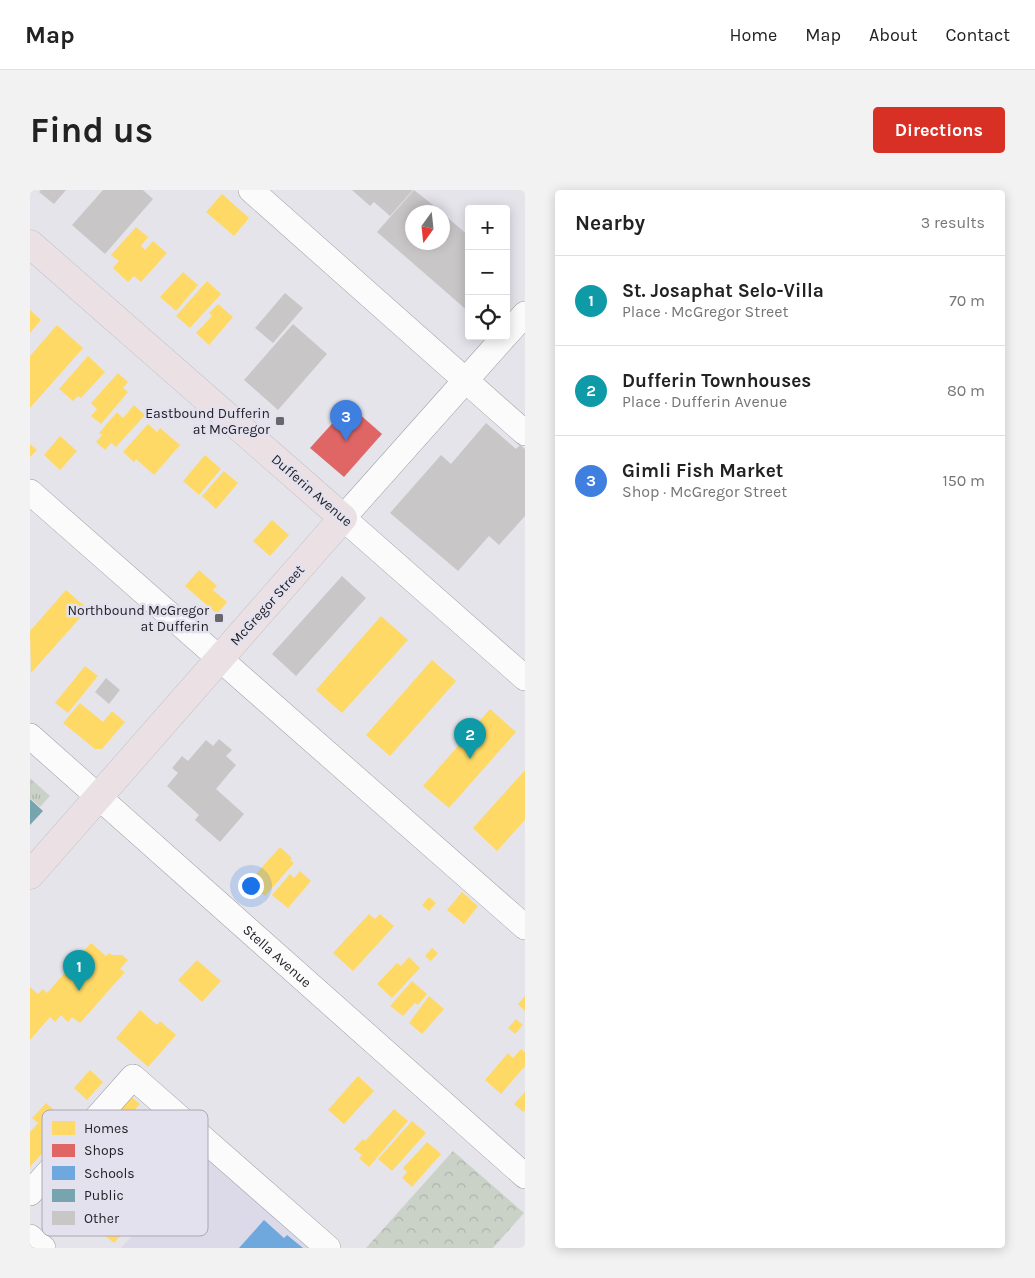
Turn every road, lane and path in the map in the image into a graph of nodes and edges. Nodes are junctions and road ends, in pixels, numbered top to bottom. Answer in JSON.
{"nodes":[{"id":1,"x":250,"y":190,"type":"edge"},
{"id":2,"x":30,"y":244,"type":"edge"},
{"id":3,"x":525,"y":314,"type":"edge"},
{"id":4,"x":510,"y":331,"type":"edge"},
{"id":5,"x":502,"y":340,"type":"edge"},
{"id":6,"x":466,"y":380,"type":"junction"},
{"id":7,"x":525,"y":433,"type":"edge"},
{"id":8,"x":30,"y":492,"type":"edge"},
{"id":9,"x":343,"y":518,"type":"junction"},
{"id":10,"x":220,"y":658,"type":"junction"},
{"id":11,"x":525,"y":678,"type":"edge"},
{"id":12,"x":30,"y":736,"type":"edge"},
{"id":13,"x":35,"y":779,"type":"dead end"},
{"id":14,"x":30,"y":784,"type":"edge"},
{"id":15,"x":99,"y":797,"type":"junction"},
{"id":16,"x":30,"y":875,"type":"edge"},
{"id":17,"x":525,"y":927,"type":"edge"},
{"id":18,"x":104,"y":1110,"type":"edge"},
{"id":19,"x":171,"y":1110,"type":"edge"},
{"id":20,"x":208,"y":1143,"type":"edge"},
{"id":21,"x":525,"y":1176,"type":"edge"},
{"id":22,"x":42,"y":1179,"type":"edge"},
{"id":23,"x":30,"y":1193,"type":"edge"},
{"id":24,"x":30,"y":1236,"type":"edge"},
{"id":25,"x":43,"y":1248,"type":"edge"},
{"id":26,"x":328,"y":1248,"type":"edge"}],
"edges":[{"from":1,"to":6,"type":"street"},
{"from":2,"to":9,"type":"main road","name":"Dufferin Avenue"},
{"from":3,"to":4,"type":"street","name":"McGregor Street"},
{"from":5,"to":6,"type":"street","name":"McGregor Street"},
{"from":6,"to":7,"type":"street"},
{"from":6,"to":9,"type":"street","name":"McGregor Street"},
{"from":8,"to":10,"type":"street"},
{"from":9,"to":10,"type":"main road","name":"McGregor Street"},
{"from":9,"to":11,"type":"street","name":"Dufferin Avenue"},
{"from":10,"to":15,"type":"main road","name":"McGregor Street"},
{"from":10,"to":17,"type":"street"},
{"from":12,"to":15,"type":"street","name":"Stella Avenue"},
{"from":13,"to":14,"type":"path"},
{"from":15,"to":16,"type":"main road","name":"McGregor Street"},
{"from":15,"to":21,"type":"street","name":"Stella Avenue"},
{"from":18,"to":19,"type":"street"},
{"from":20,"to":26,"type":"street"},
{"from":22,"to":23,"type":"street"},
{"from":24,"to":25,"type":"street"}]}
